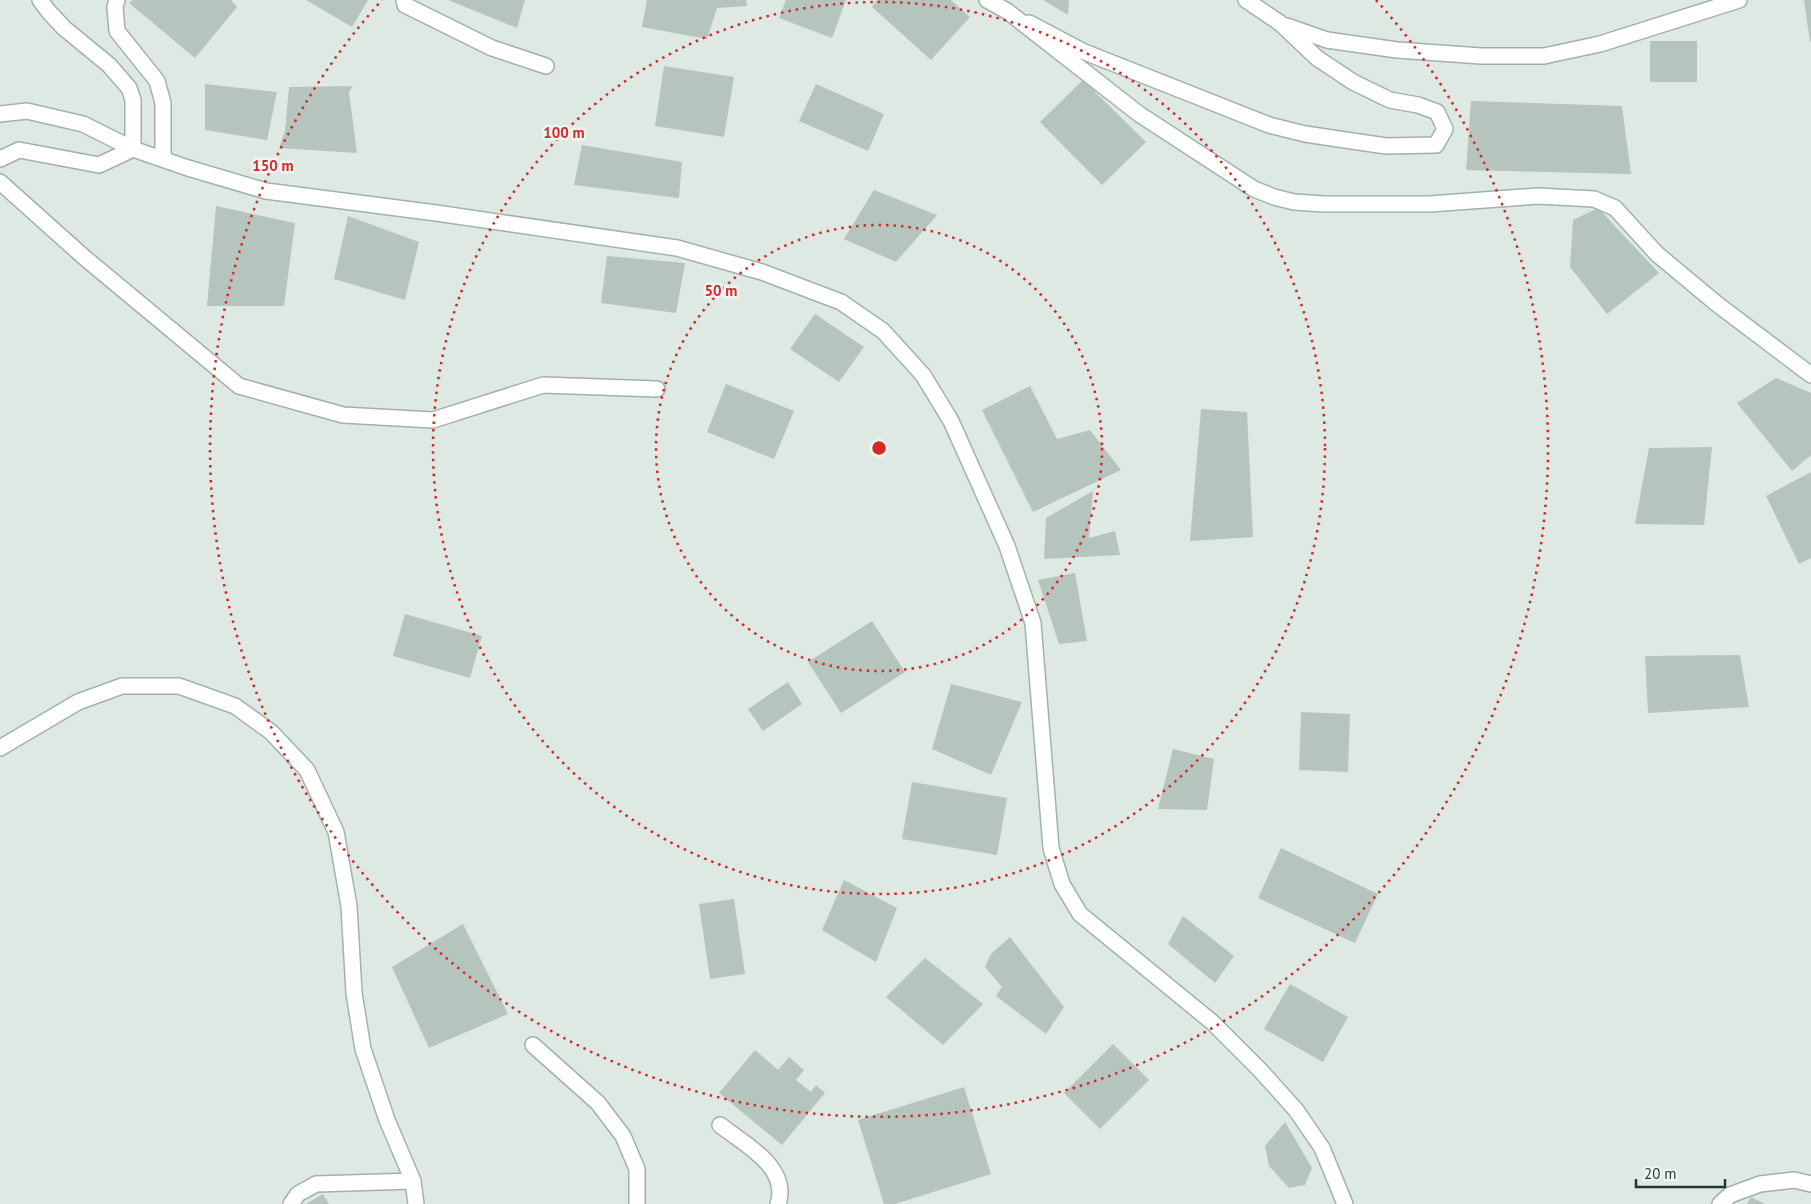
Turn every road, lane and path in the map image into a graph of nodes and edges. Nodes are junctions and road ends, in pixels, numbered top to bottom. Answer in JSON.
{"nodes":[{"id":1,"x":40,"y":0,"type":"edge"},
{"id":2,"x":117,"y":0,"type":"edge"},
{"id":3,"x":404,"y":0,"type":"edge"},
{"id":4,"x":987,"y":0,"type":"edge"},
{"id":5,"x":1246,"y":0,"type":"edge"},
{"id":6,"x":1739,"y":0,"type":"edge"},
{"id":7,"x":1007,"y":12,"type":"junction"},
{"id":8,"x":1280,"y":23,"type":"junction"},
{"id":9,"x":546,"y":66,"type":"dead end"},
{"id":10,"x":0,"y":114,"type":"edge"},
{"id":11,"x":133,"y":148,"type":"junction"},
{"id":12,"x":0,"y":159,"type":"edge"},
{"id":13,"x":163,"y":159,"type":"junction"},
{"id":14,"x":0,"y":182,"type":"edge"},
{"id":15,"x":1811,"y":375,"type":"edge"},
{"id":16,"x":657,"y":389,"type":"dead end"},
{"id":17,"x":0,"y":748,"type":"edge"},
{"id":18,"x":533,"y":1045,"type":"dead end"},
{"id":19,"x":720,"y":1126,"type":"dead end"},
{"id":20,"x":413,"y":1181,"type":"junction"},
{"id":21,"x":1811,"y":1184,"type":"edge"},
{"id":22,"x":291,"y":1204,"type":"edge"},
{"id":23,"x":416,"y":1204,"type":"edge"},
{"id":24,"x":637,"y":1204,"type":"edge"},
{"id":25,"x":778,"y":1204,"type":"edge"},
{"id":26,"x":1345,"y":1204,"type":"edge"},
{"id":27,"x":1720,"y":1204,"type":"edge"}],
"edges":[{"from":1,"to":11,"type":"street"},
{"from":2,"to":13,"type":"street"},
{"from":3,"to":9,"type":"street"},
{"from":4,"to":7,"type":"street"},
{"from":5,"to":8,"type":"street"},
{"from":6,"to":8,"type":"street"},
{"from":7,"to":8,"type":"street"},
{"from":7,"to":15,"type":"street"},
{"from":10,"to":11,"type":"street"},
{"from":11,"to":12,"type":"street"},
{"from":11,"to":13,"type":"street"},
{"from":13,"to":26,"type":"street"},
{"from":14,"to":16,"type":"street"},
{"from":17,"to":20,"type":"street"},
{"from":18,"to":24,"type":"street"},
{"from":19,"to":25,"type":"street"},
{"from":20,"to":22,"type":"street"},
{"from":20,"to":23,"type":"street"},
{"from":21,"to":27,"type":"street"}]}
